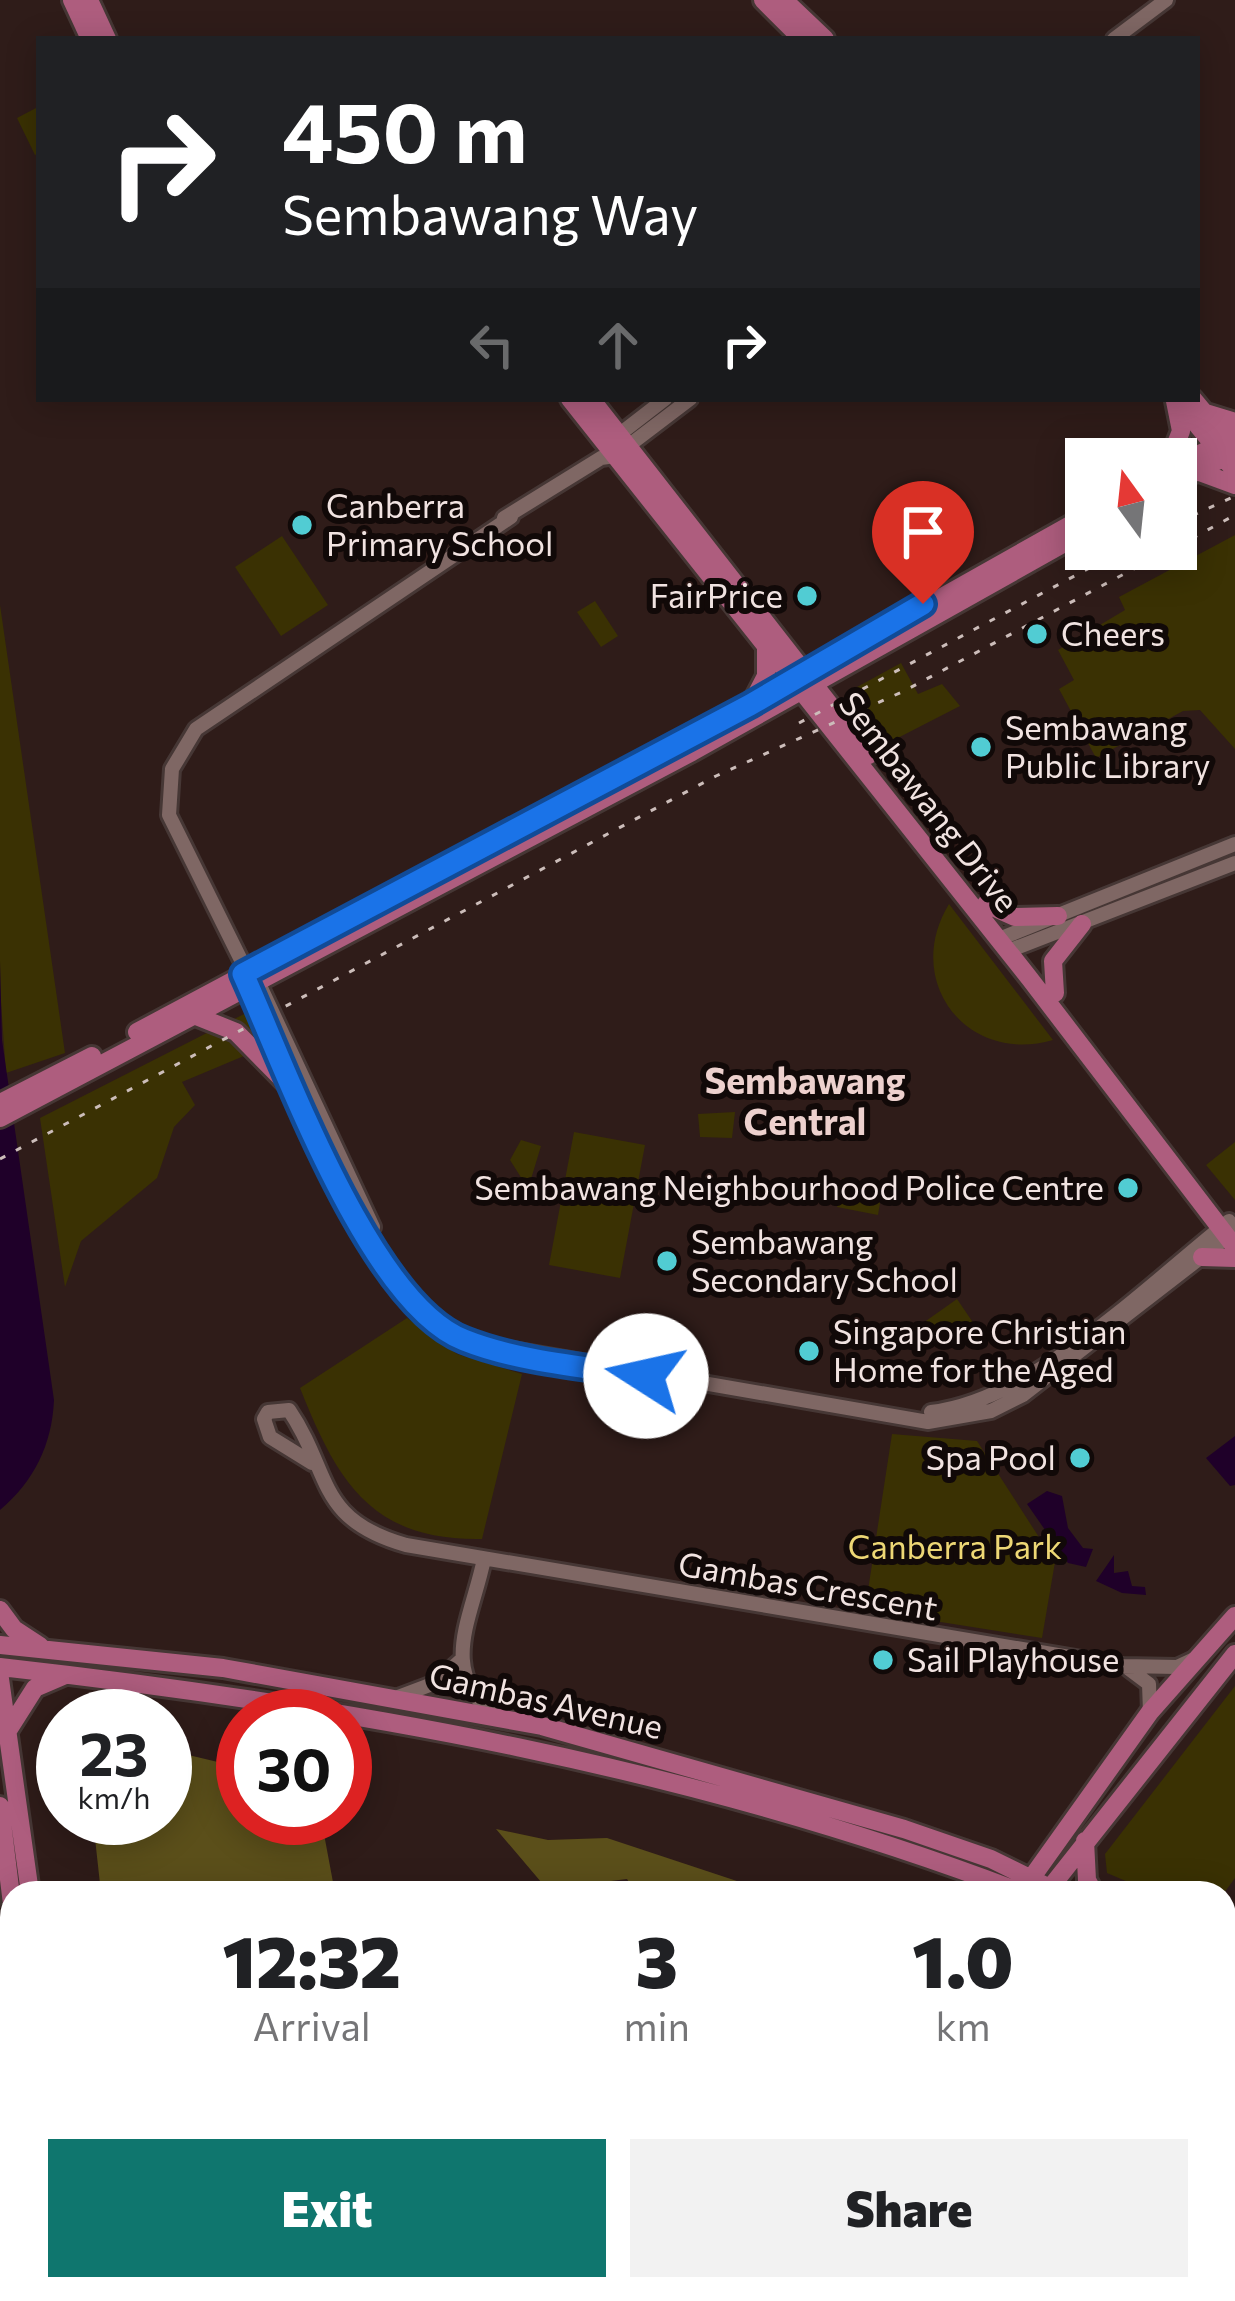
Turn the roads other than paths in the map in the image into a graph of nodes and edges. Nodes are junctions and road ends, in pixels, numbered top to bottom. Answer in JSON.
{"nodes":[{"id":1,"x":764,"y":0,"type":"edge"},
{"id":2,"x":784,"y":0,"type":"edge"},
{"id":3,"x":1166,"y":0,"type":"edge"},
{"id":4,"x":1176,"y":0,"type":"edge"},
{"id":5,"x":87,"y":3,"type":"edge"},
{"id":6,"x":90,"y":36,"type":"edge"},
{"id":7,"x":105,"y":36,"type":"edge"},
{"id":8,"x":799,"y":36,"type":"edge"},
{"id":9,"x":821,"y":36,"type":"edge"},
{"id":10,"x":1118,"y":36,"type":"edge"},
{"id":11,"x":1128,"y":36,"type":"edge"},
{"id":12,"x":573,"y":402,"type":"edge"},
{"id":13,"x":592,"y":402,"type":"edge"},
{"id":14,"x":662,"y":402,"type":"edge"},
{"id":15,"x":685,"y":402,"type":"edge"},
{"id":16,"x":1176,"y":402,"type":"edge"},
{"id":17,"x":1178,"y":402,"type":"edge"},
{"id":18,"x":1200,"y":406,"type":"edge"},
{"id":19,"x":1178,"y":438,"type":"edge"},
{"id":20,"x":1230,"y":447,"type":"edge"},
{"id":21,"x":614,"y":448,"type":"junction"},
{"id":22,"x":1197,"y":459,"type":"edge"},
{"id":23,"x":1197,"y":471,"type":"joint"},
{"id":24,"x":1235,"y":485,"type":"edge"},
{"id":25,"x":1065,"y":528,"type":"edge"},
{"id":26,"x":1065,"y":542,"type":"edge"},
{"id":27,"x":772,"y":643,"type":"junction"},
{"id":28,"x":840,"y":654,"type":"junction"},
{"id":29,"x":804,"y":682,"type":"junction"},
{"id":30,"x":750,"y":705,"type":"junction"},
{"id":31,"x":667,"y":747,"type":"junction"},
{"id":32,"x":692,"y":752,"type":"junction"},
{"id":33,"x":1235,"y":844,"type":"edge"},
{"id":34,"x":1235,"y":863,"type":"edge"},
{"id":35,"x":986,"y":904,"type":"junction"},
{"id":36,"x":1058,"y":916,"type":"junction"},
{"id":37,"x":1082,"y":924,"type":"junction"},
{"id":38,"x":1009,"y":943,"type":"junction"},
{"id":39,"x":249,"y":976,"type":"junction"},
{"id":40,"x":1055,"y":993,"type":"junction"},
{"id":41,"x":196,"y":1016,"type":"junction"},
{"id":42,"x":292,"y":1089,"type":"junction"},
{"id":43,"x":34,"y":1093,"type":"junction"},
{"id":44,"x":0,"y":1103,"type":"edge"},
{"id":45,"x":0,"y":1118,"type":"edge"},
{"id":46,"x":1230,"y":1232,"type":"edge"},
{"id":47,"x":1202,"y":1257,"type":"junction"},
{"id":48,"x":1235,"y":1258,"type":"edge"},
{"id":49,"x":312,"y":1463,"type":"dead end"},
{"id":50,"x":484,"y":1559,"type":"junction"},
{"id":51,"x":0,"y":1610,"type":"edge"},
{"id":52,"x":1235,"y":1616,"type":"edge"},
{"id":53,"x":0,"y":1645,"type":"edge"},
{"id":54,"x":47,"y":1651,"type":"junction"},
{"id":55,"x":1235,"y":1654,"type":"edge"},
{"id":56,"x":1198,"y":1656,"type":"junction"},
{"id":57,"x":460,"y":1661,"type":"junction"},
{"id":58,"x":1123,"y":1666,"type":"junction"},
{"id":59,"x":0,"y":1667,"type":"edge"},
{"id":60,"x":1235,"y":1672,"type":"edge"},
{"id":61,"x":68,"y":1674,"type":"junction"},
{"id":62,"x":0,"y":1679,"type":"edge"},
{"id":63,"x":1211,"y":1682,"type":"junction"},
{"id":64,"x":395,"y":1697,"type":"junction"},
{"id":65,"x":1150,"y":1712,"type":"junction"},
{"id":66,"x":495,"y":1717,"type":"junction"},
{"id":67,"x":8,"y":1732,"type":"junction"},
{"id":68,"x":574,"y":1735,"type":"junction"},
{"id":69,"x":567,"y":1754,"type":"junction"},
{"id":70,"x":635,"y":1761,"type":"junction"},
{"id":71,"x":0,"y":1806,"type":"edge"},
{"id":72,"x":1085,"y":1841,"type":"junction"},
{"id":73,"x":1053,"y":1844,"type":"junction"},
{"id":74,"x":991,"y":1859,"type":"junction"},
{"id":75,"x":9,"y":1881,"type":"edge"},
{"id":76,"x":28,"y":1881,"type":"edge"},
{"id":77,"x":1004,"y":1881,"type":"edge"},
{"id":78,"x":1017,"y":1881,"type":"edge"},
{"id":79,"x":1029,"y":1881,"type":"edge"},
{"id":80,"x":1059,"y":1881,"type":"edge"},
{"id":81,"x":1088,"y":1881,"type":"edge"}],
"edges":[{"from":1,"to":8,"type":"main road"},
{"from":2,"to":9,"type":"main road"},
{"from":3,"to":10,"type":"street"},
{"from":4,"to":11,"type":"street"},
{"from":5,"to":6,"type":"main road"},
{"from":5,"to":7,"type":"main road"},
{"from":12,"to":21,"type":"main road","name":"Sembawang Drive"},
{"from":13,"to":21,"type":"main road","name":"Sembawang Drive"},
{"from":14,"to":21,"type":"street"},
{"from":15,"to":21,"type":"street"},
{"from":16,"to":19,"type":"main road"},
{"from":17,"to":20,"type":"main road"},
{"from":18,"to":20,"type":"main road"},
{"from":20,"to":22,"type":"main road"},
{"from":20,"to":23,"type":"main road"},
{"from":21,"to":27,"type":"main road","name":"Sembawang Drive"},
{"from":21,"to":39,"type":"street"},
{"from":23,"to":24,"type":"main road"},
{"from":25,"to":28,"type":"main road"},
{"from":26,"to":29,"type":"main road"},
{"from":27,"to":28,"type":"main road"},
{"from":27,"to":29,"type":"main road","name":"Sembawang Drive"},
{"from":27,"to":30,"type":"main road"},
{"from":28,"to":29,"type":"main road"},
{"from":29,"to":30,"type":"main road"},
{"from":29,"to":32,"type":"main road"},
{"from":29,"to":35,"type":"main road","name":"Sembawang Drive"},
{"from":29,"to":38,"type":"main road","name":"Sembawang Drive"},
{"from":30,"to":31,"type":"main road"},
{"from":31,"to":32,"type":"main road"},
{"from":31,"to":39,"type":"main road"},
{"from":32,"to":39,"type":"main road"},
{"from":33,"to":36,"type":"street"},
{"from":34,"to":37,"type":"street"},
{"from":35,"to":36,"type":"main road"},
{"from":35,"to":38,"type":"main road","name":"Sembawang Drive"},
{"from":36,"to":38,"type":"street"},
{"from":37,"to":38,"type":"street"},
{"from":37,"to":40,"type":"main road"},
{"from":38,"to":40,"type":"main road","name":"Sembawang Drive"},
{"from":38,"to":46,"type":"main road","name":"Sembawang Drive"},
{"from":39,"to":41,"type":"main road"},
{"from":39,"to":42,"type":"street"},
{"from":39,"to":43,"type":"main road"},
{"from":39,"to":46,"type":"street"},
{"from":40,"to":46,"type":"main road","name":"Sembawang Drive"},
{"from":41,"to":42,"type":"main road"},
{"from":41,"to":43,"type":"main road"},
{"from":42,"to":47,"type":"street"},
{"from":43,"to":44,"type":"main road"},
{"from":43,"to":45,"type":"main road"},
{"from":46,"to":47,"type":"street"},
{"from":47,"to":48,"type":"main road"},
{"from":49,"to":50,"type":"street","name":"Gambas Crescent"},
{"from":50,"to":57,"type":"street"},
{"from":50,"to":58,"type":"street","name":"Gambas Crescent"},
{"from":51,"to":54,"type":"main road"},
{"from":52,"to":56,"type":"main road"},
{"from":53,"to":54,"type":"main road","name":"Gambas Avenue"},
{"from":54,"to":64,"type":"main road","name":"Gambas Avenue"},
{"from":55,"to":63,"type":"main road"},
{"from":56,"to":58,"type":"street","name":"Gambas Crescent"},
{"from":56,"to":65,"type":"main road"},
{"from":57,"to":64,"type":"street"},
{"from":57,"to":66,"type":"street"},
{"from":58,"to":65,"type":"street"},
{"from":59,"to":61,"type":"main road","name":"Gambas Avenue"},
{"from":60,"to":63,"type":"street"},
{"from":61,"to":67,"type":"main road"},
{"from":61,"to":69,"type":"main road","name":"Gambas Avenue"},
{"from":62,"to":67,"type":"main road"},
{"from":63,"to":72,"type":"main road"},
{"from":64,"to":66,"type":"main road","name":"Gambas Avenue"},
{"from":65,"to":73,"type":"main road"},
{"from":66,"to":68,"type":"main road","name":"Gambas Avenue"},
{"from":67,"to":76,"type":"main road"},
{"from":68,"to":69,"type":"main road"},
{"from":68,"to":70,"type":"main road","name":"Gambas Avenue"},
{"from":69,"to":70,"type":"main road","name":"Gambas Avenue"},
{"from":70,"to":74,"type":"main road","name":"Gambas Avenue"},
{"from":70,"to":77,"type":"main road","name":"Gambas Avenue"},
{"from":71,"to":75,"type":"main road"},
{"from":72,"to":80,"type":"main road"},
{"from":72,"to":81,"type":"main road"},
{"from":73,"to":74,"type":"main road"},
{"from":73,"to":79,"type":"main road"},
{"from":74,"to":78,"type":"main road","name":"Gambas Avenue"}]}
